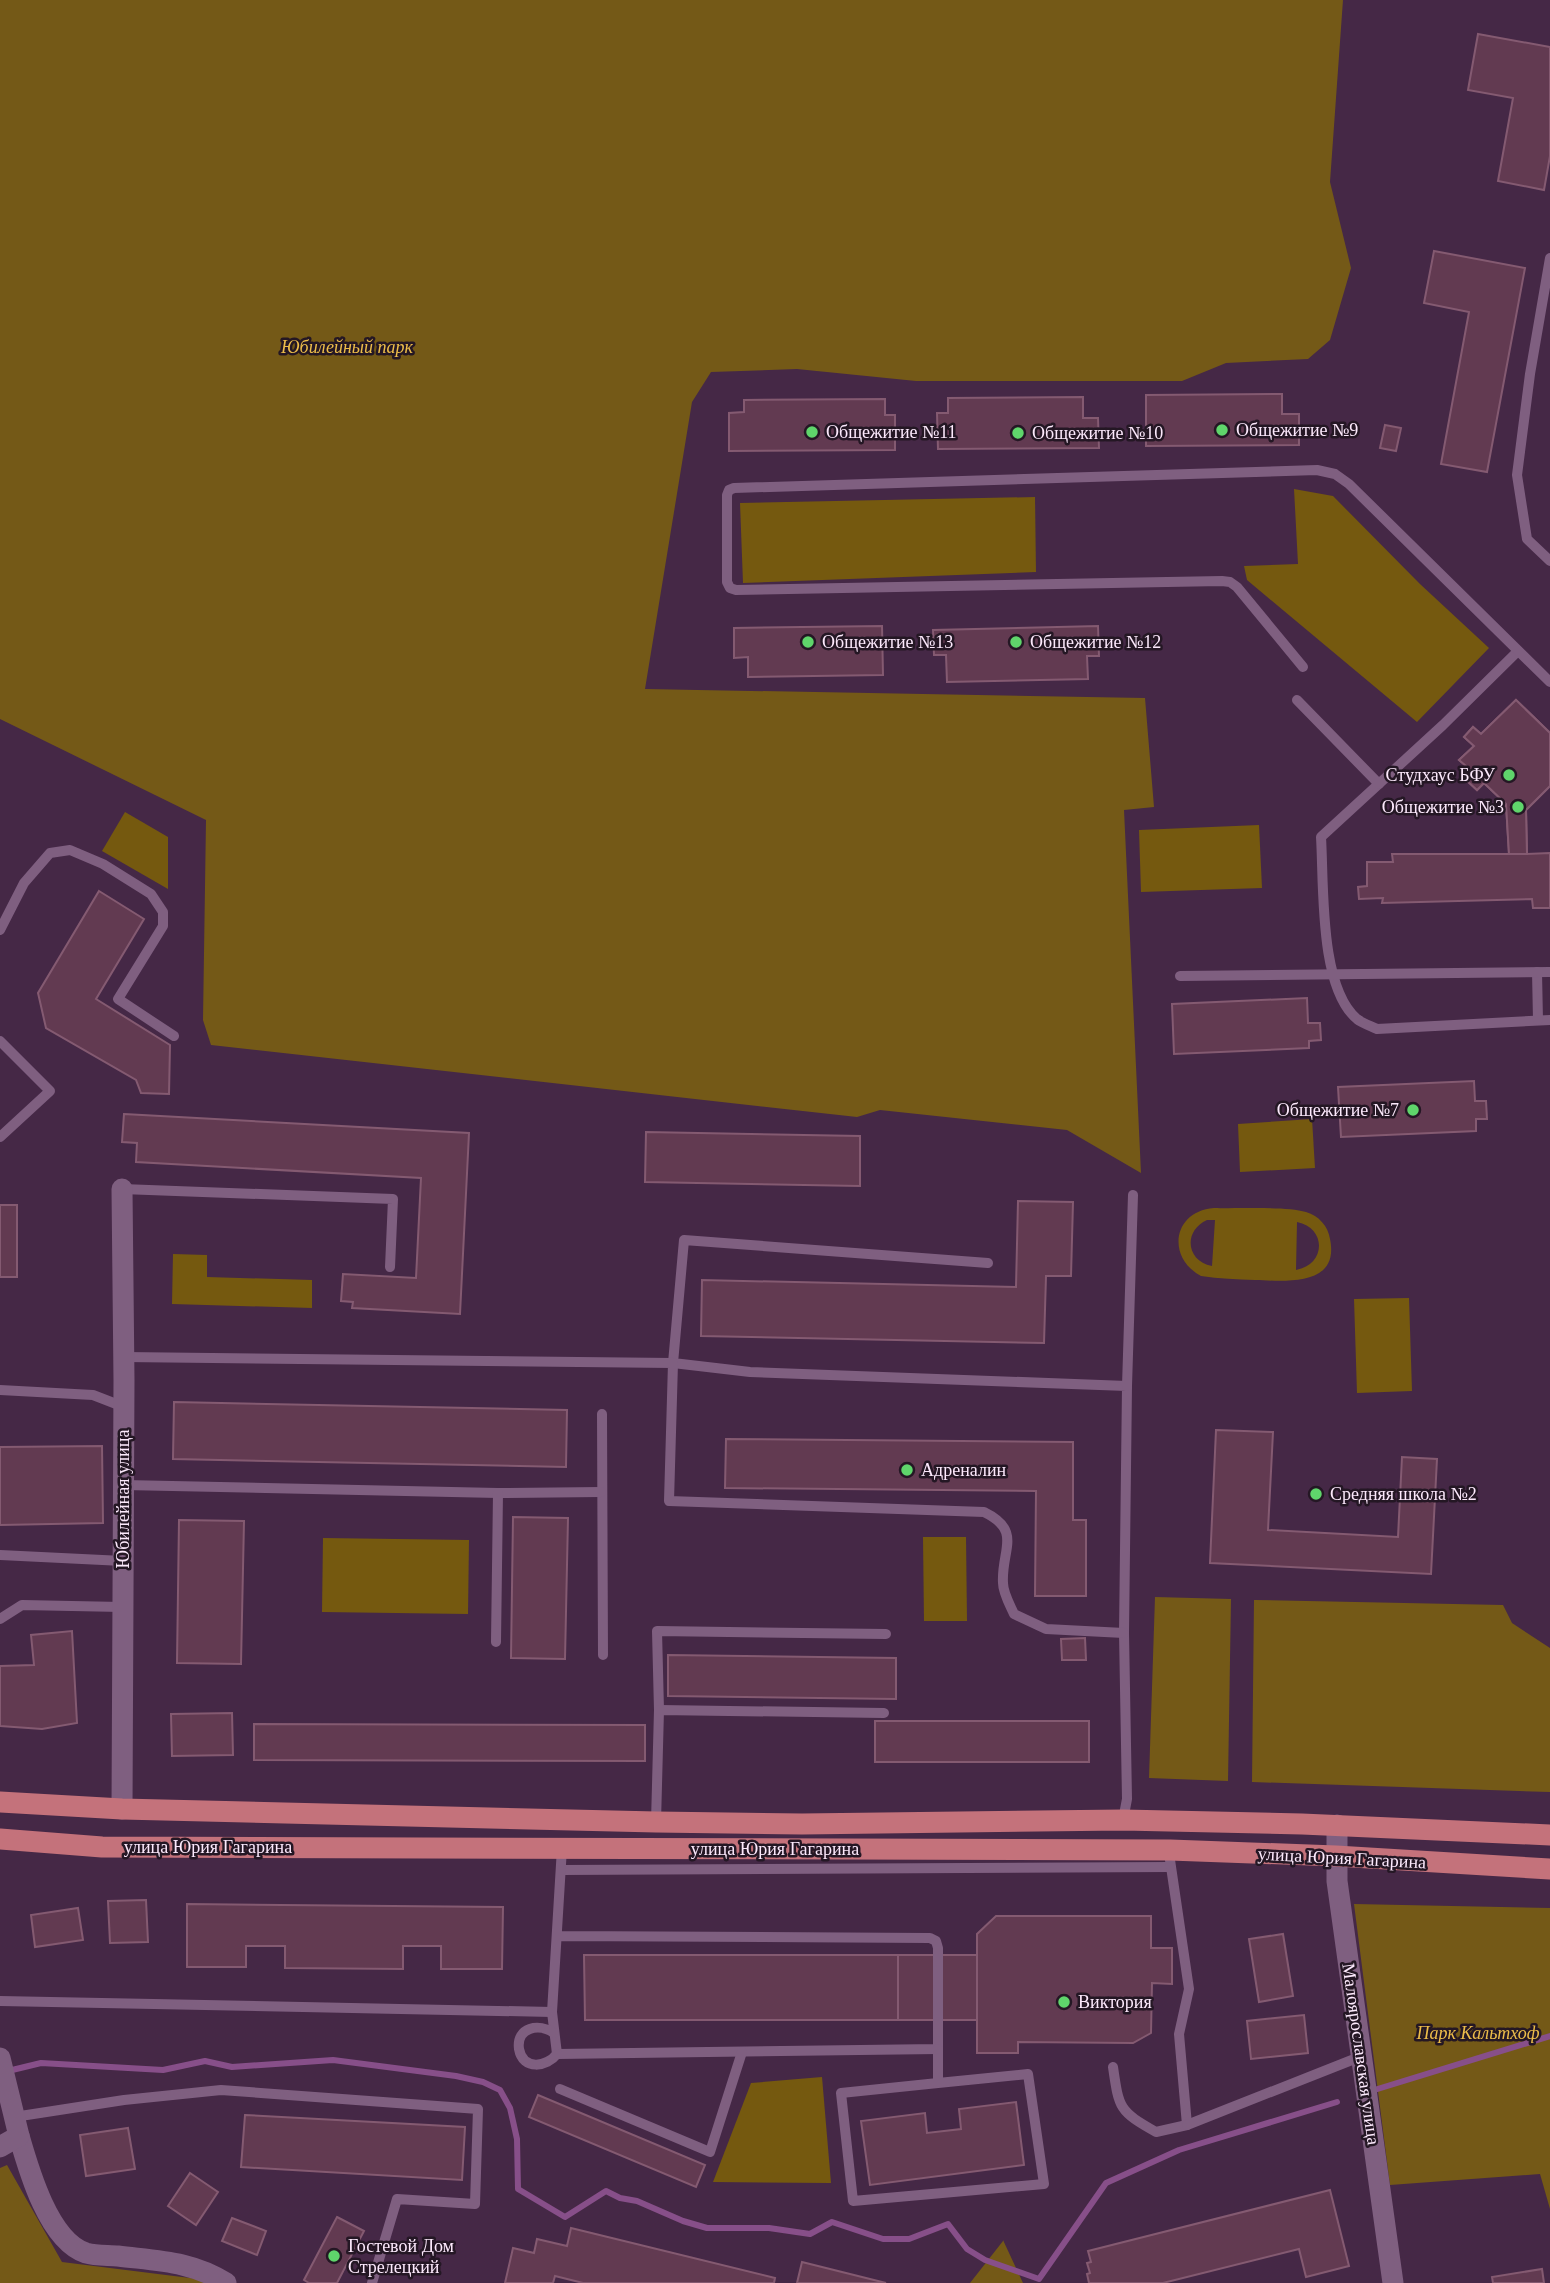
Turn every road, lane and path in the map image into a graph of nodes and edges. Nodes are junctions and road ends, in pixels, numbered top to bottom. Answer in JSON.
{"nodes":[{"id":1,"x":1550,"y":258,"type":"edge"},
{"id":2,"x":1550,"y":561,"type":"edge"},
{"id":3,"x":1518,"y":651,"type":"junction"},
{"id":4,"x":1303,"y":667,"type":"dead end"},
{"id":5,"x":1550,"y":682,"type":"edge"},
{"id":6,"x":1297,"y":700,"type":"dead end"},
{"id":7,"x":1379,"y":784,"type":"junction"},
{"id":8,"x":0,"y":930,"type":"edge"},
{"id":9,"x":1537,"y":972,"type":"junction"},
{"id":10,"x":1550,"y":972,"type":"edge"},
{"id":11,"x":1331,"y":974,"type":"junction"},
{"id":12,"x":1180,"y":976,"type":"dead end"},
{"id":13,"x":1538,"y":1020,"type":"junction"},
{"id":14,"x":1550,"y":1020,"type":"edge"},
{"id":15,"x":174,"y":1036,"type":"dead end"},
{"id":16,"x":0,"y":1041,"type":"edge"},
{"id":17,"x":0,"y":1137,"type":"edge"},
{"id":18,"x":122,"y":1189,"type":"joint"},
{"id":19,"x":1133,"y":1195,"type":"dead end"},
{"id":20,"x":988,"y":1264,"type":"dead end"},
{"id":21,"x":390,"y":1267,"type":"dead end"},
{"id":22,"x":124,"y":1357,"type":"junction"},
{"id":23,"x":673,"y":1363,"type":"junction"},
{"id":24,"x":1126,"y":1386,"type":"junction"},
{"id":25,"x":0,"y":1390,"type":"edge"},
{"id":26,"x":124,"y":1407,"type":"junction"},
{"id":27,"x":602,"y":1414,"type":"dead end"},
{"id":28,"x":124,"y":1485,"type":"junction"},
{"id":29,"x":601,"y":1492,"type":"junction"},
{"id":30,"x":498,"y":1493,"type":"junction"},
{"id":31,"x":0,"y":1555,"type":"edge"},
{"id":32,"x":123,"y":1561,"type":"junction"},
{"id":33,"x":122,"y":1607,"type":"junction"},
{"id":34,"x":0,"y":1619,"type":"edge"},
{"id":35,"x":1124,"y":1633,"type":"junction"},
{"id":36,"x":886,"y":1634,"type":"dead end"},
{"id":37,"x":496,"y":1642,"type":"dead end"},
{"id":38,"x":603,"y":1655,"type":"dead end"},
{"id":39,"x":659,"y":1710,"type":"junction"},
{"id":40,"x":884,"y":1713,"type":"dead end"},
{"id":41,"x":0,"y":1802,"type":"edge"},
{"id":42,"x":122,"y":1809,"type":"junction"},
{"id":43,"x":1123,"y":1820,"type":"junction"},
{"id":44,"x":656,"y":1822,"type":"junction"},
{"id":45,"x":1337,"y":1825,"type":"junction"},
{"id":46,"x":1550,"y":1835,"type":"edge"},
{"id":47,"x":0,"y":1839,"type":"edge"},
{"id":48,"x":1336,"y":1856,"type":"junction"},
{"id":49,"x":1170,"y":1858,"type":"junction"},
{"id":50,"x":561,"y":1859,"type":"junction"},
{"id":51,"x":1550,"y":1869,"type":"edge"},
{"id":52,"x":557,"y":1936,"type":"junction"},
{"id":53,"x":0,"y":2001,"type":"edge"},
{"id":54,"x":552,"y":2012,"type":"junction"},
{"id":55,"x":554,"y":2033,"type":"junction"},
{"id":56,"x":938,"y":2049,"type":"junction"},
{"id":57,"x":742,"y":2052,"type":"junction"},
{"id":58,"x":557,"y":2054,"type":"junction"},
{"id":59,"x":1362,"y":2056,"type":"junction"},
{"id":60,"x":0,"y":2058,"type":"edge"},
{"id":61,"x":1113,"y":2067,"type":"dead end"},
{"id":62,"x":938,"y":2083,"type":"junction"},
{"id":63,"x":560,"y":2089,"type":"dead end"},
{"id":64,"x":1187,"y":2126,"type":"junction"},
{"id":65,"x":17,"y":2127,"type":"junction"},
{"id":66,"x":0,"y":2147,"type":"edge"},
{"id":67,"x":226,"y":2283,"type":"edge"},
{"id":68,"x":372,"y":2283,"type":"edge"},
{"id":69,"x":1393,"y":2283,"type":"edge"}],
"edges":[{"from":1,"to":2,"type":"lane"},
{"from":3,"to":4,"type":"lane"},
{"from":3,"to":5,"type":"lane"},
{"from":3,"to":7,"type":"lane"},
{"from":6,"to":7,"type":"lane"},
{"from":7,"to":11,"type":"lane"},
{"from":8,"to":15,"type":"lane"},
{"from":9,"to":10,"type":"lane"},
{"from":9,"to":11,"type":"lane"},
{"from":9,"to":13,"type":"lane"},
{"from":11,"to":12,"type":"lane"},
{"from":11,"to":13,"type":"lane"},
{"from":13,"to":14,"type":"lane"},
{"from":16,"to":17,"type":"lane"},
{"from":18,"to":21,"type":"lane"},
{"from":18,"to":22,"type":"street","name":"Юбилейная улица"},
{"from":19,"to":24,"type":"lane"},
{"from":20,"to":23,"type":"lane"},
{"from":22,"to":23,"type":"lane"},
{"from":22,"to":26,"type":"street","name":"Юбилейная улица"},
{"from":23,"to":24,"type":"lane"},
{"from":23,"to":35,"type":"lane"},
{"from":24,"to":35,"type":"lane"},
{"from":25,"to":26,"type":"lane"},
{"from":26,"to":28,"type":"street","name":"Юбилейная улица"},
{"from":27,"to":29,"type":"lane"},
{"from":28,"to":30,"type":"lane"},
{"from":28,"to":32,"type":"street","name":"Юбилейная улица"},
{"from":29,"to":30,"type":"lane"},
{"from":29,"to":38,"type":"lane"},
{"from":30,"to":37,"type":"lane"},
{"from":31,"to":32,"type":"lane"},
{"from":32,"to":33,"type":"street","name":"Юбилейная улица"},
{"from":33,"to":34,"type":"lane"},
{"from":33,"to":42,"type":"street","name":"Юбилейная улица"},
{"from":35,"to":43,"type":"lane"},
{"from":36,"to":39,"type":"lane"},
{"from":39,"to":40,"type":"lane"},
{"from":39,"to":44,"type":"lane"},
{"from":41,"to":42,"type":"main road","name":"улица Юрия Гагарина"},
{"from":42,"to":44,"type":"main road","name":"улица Юрия Гагарина"},
{"from":43,"to":44,"type":"main road","name":"улица Юрия Гагарина"},
{"from":43,"to":45,"type":"main road","name":"улица Юрия Гагарина"},
{"from":45,"to":46,"type":"main road","name":"улица Юрия Гагарина"},
{"from":45,"to":48,"type":"street","name":"Малоярославская улица"},
{"from":47,"to":50,"type":"main road","name":"улица Юрия Гагарина"},
{"from":48,"to":49,"type":"main road","name":"улица Юрия Гагарина"},
{"from":48,"to":51,"type":"main road","name":"улица Юрия Гагарина"},
{"from":48,"to":59,"type":"street","name":"Малоярославская улица"},
{"from":49,"to":50,"type":"main road","name":"улица Юрия Гагарина"},
{"from":49,"to":64,"type":"lane"},
{"from":50,"to":52,"type":"lane"},
{"from":52,"to":54,"type":"lane"},
{"from":52,"to":56,"type":"lane"},
{"from":53,"to":54,"type":"lane"},
{"from":54,"to":55,"type":"lane"},
{"from":55,"to":58,"type":"lane"},
{"from":55,"to":58,"type":"lane"},
{"from":56,"to":57,"type":"lane"},
{"from":56,"to":62,"type":"lane"},
{"from":57,"to":58,"type":"lane"},
{"from":57,"to":63,"type":"lane"},
{"from":59,"to":64,"type":"lane"},
{"from":59,"to":69,"type":"street","name":"Малоярославская улица"},
{"from":60,"to":65,"type":"street"},
{"from":61,"to":64,"type":"lane"},
{"from":62,"to":62,"type":"lane"},
{"from":65,"to":66,"type":"street"},
{"from":65,"to":67,"type":"street"},
{"from":65,"to":68,"type":"lane"}]}
